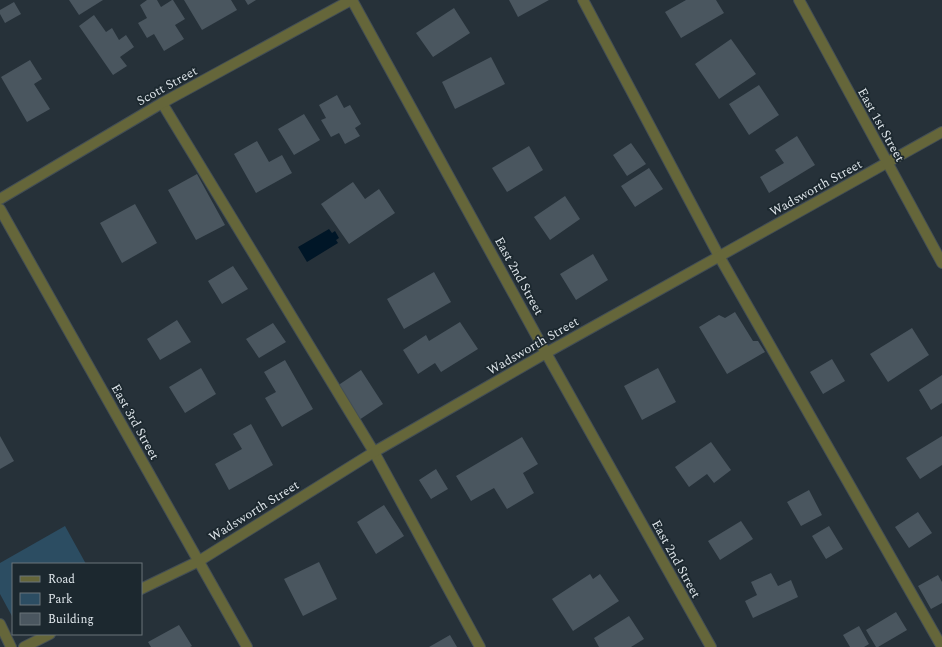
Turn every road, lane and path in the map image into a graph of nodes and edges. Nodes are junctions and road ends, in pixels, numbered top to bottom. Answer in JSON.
{"nodes":[{"id":1,"x":352,"y":0,"type":"edge"},
{"id":2,"x":583,"y":0,"type":"edge"},
{"id":3,"x":799,"y":0,"type":"edge"},
{"id":4,"x":162,"y":103,"type":"junction"},
{"id":5,"x":942,"y":132,"type":"edge"},
{"id":6,"x":887,"y":163,"type":"junction"},
{"id":7,"x":0,"y":200,"type":"edge"},
{"id":8,"x":0,"y":209,"type":"edge"},
{"id":9,"x":719,"y":256,"type":"junction"},
{"id":10,"x":942,"y":263,"type":"edge"},
{"id":11,"x":546,"y":353,"type":"junction"},
{"id":12,"x":374,"y":452,"type":"junction"},
{"id":13,"x":198,"y":561,"type":"junction"},
{"id":14,"x":142,"y":589,"type":"edge"},
{"id":15,"x":0,"y":624,"type":"edge"},
{"id":16,"x":48,"y":635,"type":"edge"},
{"id":17,"x":11,"y":647,"type":"edge"},
{"id":18,"x":24,"y":647,"type":"edge"},
{"id":19,"x":247,"y":647,"type":"edge"},
{"id":20,"x":480,"y":647,"type":"edge"},
{"id":21,"x":711,"y":647,"type":"edge"},
{"id":22,"x":942,"y":647,"type":"edge"}],
"edges":[{"from":1,"to":4,"type":"street","name":"Scott Street"},
{"from":1,"to":11,"type":"street","name":"East 2nd Street"},
{"from":2,"to":9,"type":"street"},
{"from":3,"to":6,"type":"street","name":"East 1st Street"},
{"from":4,"to":7,"type":"street","name":"Scott Street"},
{"from":4,"to":12,"type":"street"},
{"from":5,"to":6,"type":"street","name":"Wadsworth Street"},
{"from":6,"to":9,"type":"street","name":"Wadsworth Street"},
{"from":6,"to":10,"type":"street","name":"East 1st Street"},
{"from":8,"to":13,"type":"street","name":"East 3rd Street"},
{"from":9,"to":11,"type":"street","name":"Wadsworth Street"},
{"from":9,"to":22,"type":"street"},
{"from":11,"to":12,"type":"street","name":"Wadsworth Street"},
{"from":11,"to":21,"type":"street","name":"East 2nd Street"},
{"from":12,"to":13,"type":"street","name":"Wadsworth Street"},
{"from":12,"to":20,"type":"street"},
{"from":13,"to":14,"type":"street","name":"Wadsworth Street"},
{"from":13,"to":19,"type":"street","name":"East 3rd Street"},
{"from":15,"to":17,"type":"street"},
{"from":16,"to":18,"type":"street"}]}
